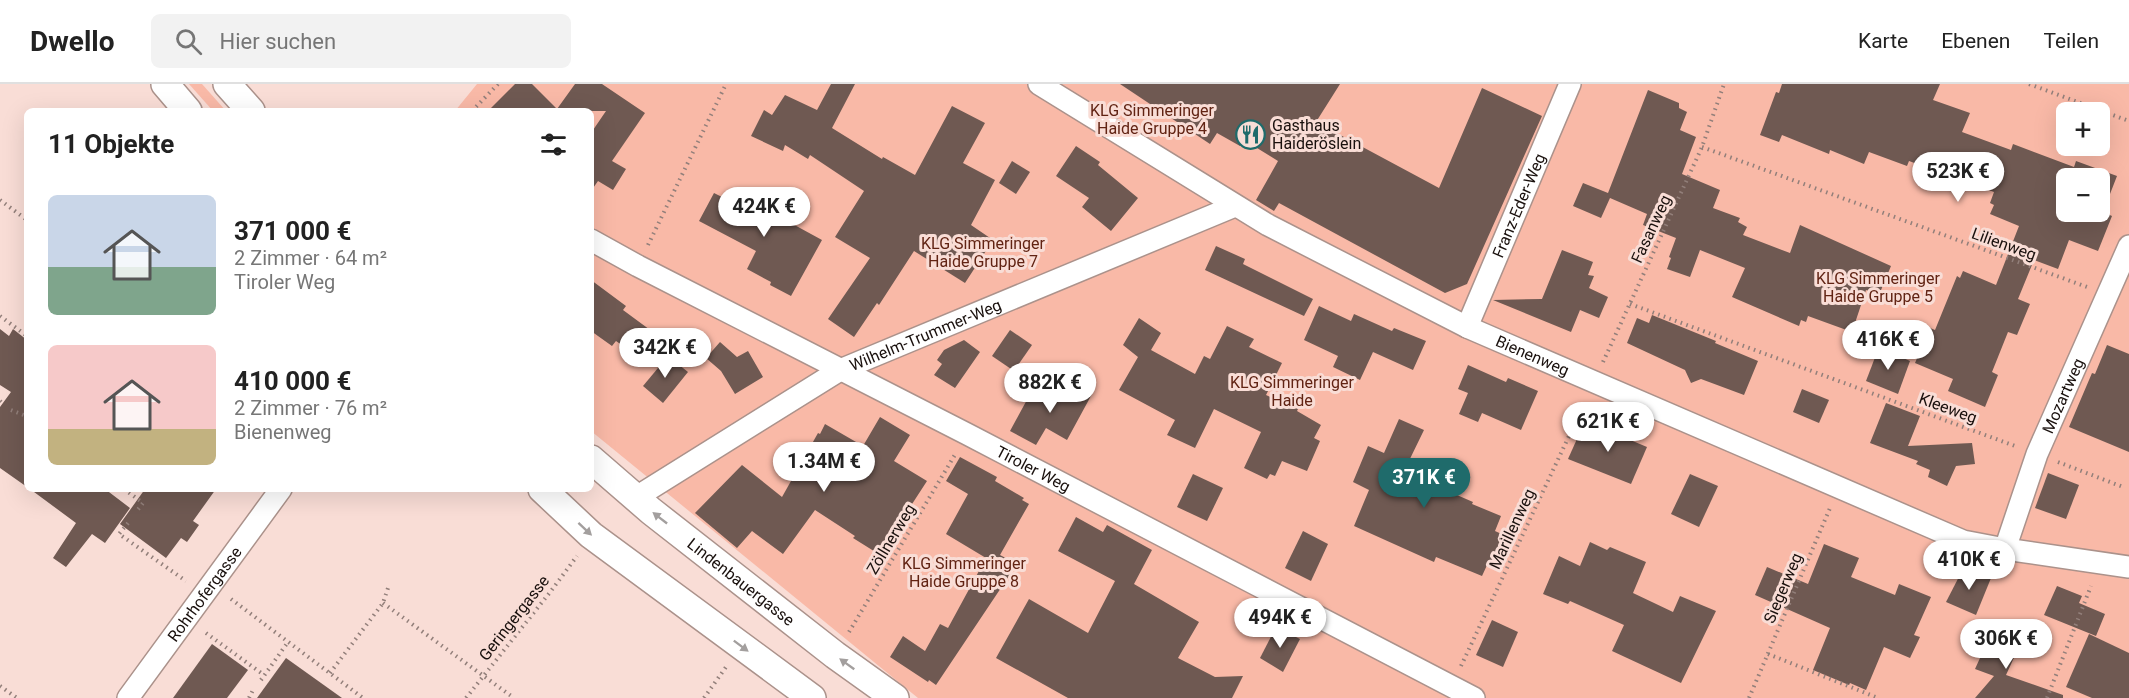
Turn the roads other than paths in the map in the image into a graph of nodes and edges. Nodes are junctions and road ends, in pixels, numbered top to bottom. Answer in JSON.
{"nodes":[{"id":1,"x":165,"y":84,"type":"edge"},
{"id":2,"x":227,"y":84,"type":"edge"},
{"id":3,"x":1039,"y":84,"type":"edge"},
{"id":4,"x":1570,"y":84,"type":"edge"},
{"id":5,"x":185,"y":108,"type":"edge"},
{"id":6,"x":248,"y":108,"type":"edge"},
{"id":7,"x":1235,"y":206,"type":"junction"},
{"id":8,"x":594,"y":242,"type":"edge"},
{"id":9,"x":2129,"y":246,"type":"edge"},
{"id":10,"x":1467,"y":327,"type":"junction"},
{"id":11,"x":840,"y":370,"type":"junction"},
{"id":12,"x":594,"y":462,"type":"edge"},
{"id":13,"x":279,"y":492,"type":"edge"},
{"id":14,"x":545,"y":492,"type":"edge"},
{"id":15,"x":635,"y":498,"type":"junction"},
{"id":16,"x":2005,"y":549,"type":"junction"},
{"id":17,"x":2129,"y":567,"type":"edge"},
{"id":18,"x":128,"y":698,"type":"edge"},
{"id":19,"x":812,"y":698,"type":"edge"},
{"id":20,"x":893,"y":698,"type":"edge"},
{"id":21,"x":1474,"y":698,"type":"edge"}],
"edges":[{"from":1,"to":5,"type":"street"},
{"from":2,"to":6,"type":"street"},
{"from":3,"to":7,"type":"street","name":"Bienenweg"},
{"from":4,"to":10,"type":"street","name":"Franz-Eder-Weg"},
{"from":7,"to":10,"type":"street","name":"Bienenweg"},
{"from":7,"to":11,"type":"street","name":"Wilhelm-Trummer-Weg"},
{"from":8,"to":11,"type":"street","name":"Tiroler Weg"},
{"from":9,"to":16,"type":"street","name":"Mozartweg"},
{"from":10,"to":16,"type":"street","name":"Bienenweg"},
{"from":11,"to":15,"type":"street","name":"Wilhelm-Trummer-Weg"},
{"from":11,"to":21,"type":"street","name":"Tiroler Weg"},
{"from":12,"to":15,"type":"street","name":"Lindenbauergasse"},
{"from":13,"to":18,"type":"street","name":"Rohrhofergasse"},
{"from":14,"to":19,"type":"street","one_way":true},
{"from":20,"to":15,"type":"street","name":"Lindenbauergasse","one_way":true},
{"from":16,"to":17,"type":"street","name":"Bienenweg"}]}
